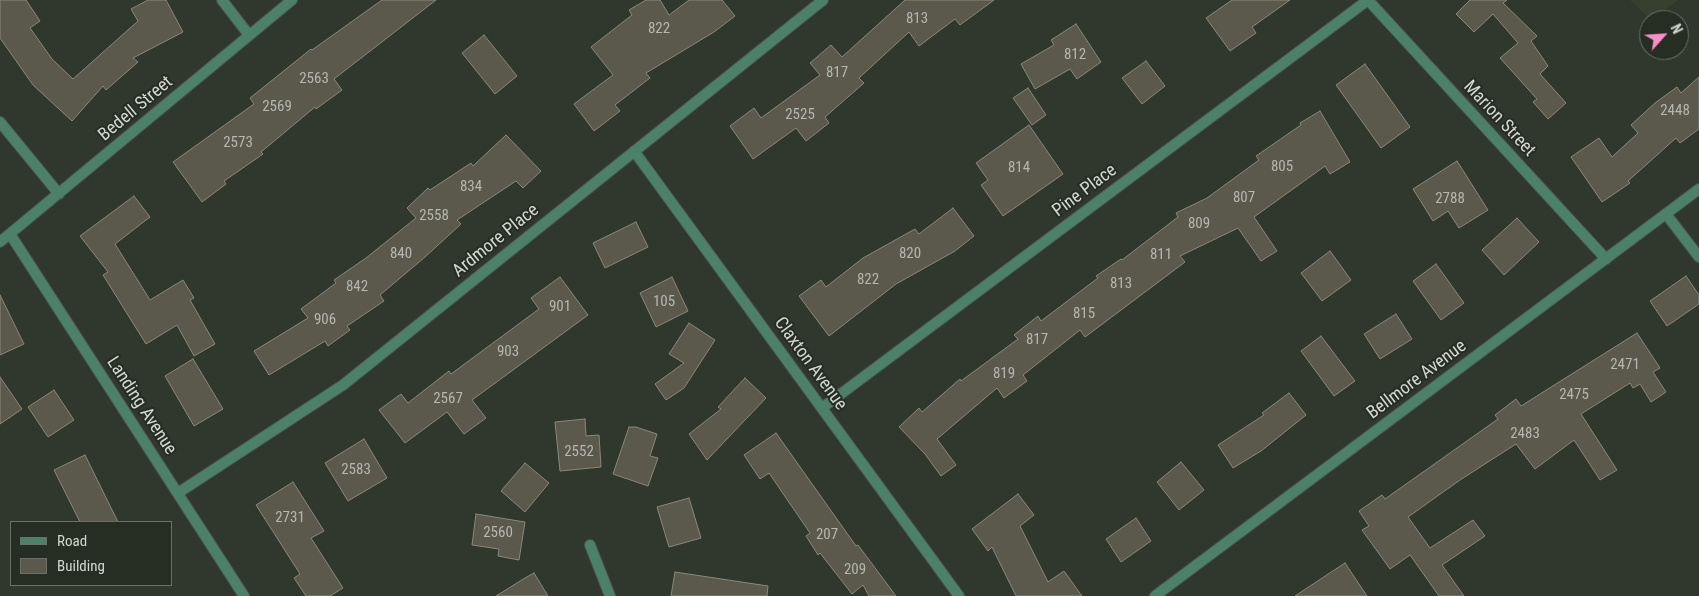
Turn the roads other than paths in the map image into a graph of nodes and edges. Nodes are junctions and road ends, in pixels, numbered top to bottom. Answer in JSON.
{"nodes":[{"id":1,"x":222,"y":0,"type":"edge"},
{"id":2,"x":292,"y":0,"type":"edge"},
{"id":3,"x":823,"y":0,"type":"edge"},
{"id":4,"x":1368,"y":0,"type":"edge"},
{"id":5,"x":249,"y":35,"type":"junction"},
{"id":6,"x":0,"y":122,"type":"edge"},
{"id":7,"x":634,"y":151,"type":"junction"},
{"id":8,"x":1699,"y":189,"type":"edge"},
{"id":9,"x":59,"y":194,"type":"junction"},
{"id":10,"x":1666,"y":214,"type":"junction"},
{"id":11,"x":10,"y":234,"type":"junction"},
{"id":12,"x":0,"y":242,"type":"edge"},
{"id":13,"x":1699,"y":257,"type":"edge"},
{"id":14,"x":1606,"y":259,"type":"junction"},
{"id":15,"x":822,"y":408,"type":"junction"},
{"id":16,"x":178,"y":493,"type":"junction"},
{"id":17,"x":590,"y":544,"type":"dead end"},
{"id":18,"x":244,"y":596,"type":"edge"},
{"id":19,"x":610,"y":596,"type":"edge"},
{"id":20,"x":959,"y":596,"type":"edge"},
{"id":21,"x":1155,"y":596,"type":"edge"}],
"edges":[{"from":1,"to":5,"type":"street"},
{"from":2,"to":5,"type":"street","name":"Bedell Street"},
{"from":3,"to":7,"type":"street","name":"Ardmore Place"},
{"from":4,"to":14,"type":"street","name":"Marion Street"},
{"from":4,"to":15,"type":"street","name":"Pine Place"},
{"from":5,"to":9,"type":"street","name":"Bedell Street"},
{"from":6,"to":9,"type":"street"},
{"from":7,"to":15,"type":"street","name":"Claxton Avenue"},
{"from":7,"to":16,"type":"street","name":"Ardmore Place"},
{"from":8,"to":10,"type":"street","name":"Bellmore Avenue"},
{"from":9,"to":11,"type":"street","name":"Bedell Street"},
{"from":10,"to":13,"type":"street"},
{"from":10,"to":14,"type":"street","name":"Bellmore Avenue"},
{"from":11,"to":12,"type":"street","name":"Bedell Street"},
{"from":11,"to":16,"type":"street","name":"Landing Avenue"},
{"from":14,"to":21,"type":"street","name":"Bellmore Avenue"},
{"from":15,"to":20,"type":"street","name":"Claxton Avenue"},
{"from":16,"to":18,"type":"street","name":"Landing Avenue"},
{"from":17,"to":19,"type":"street"}]}
